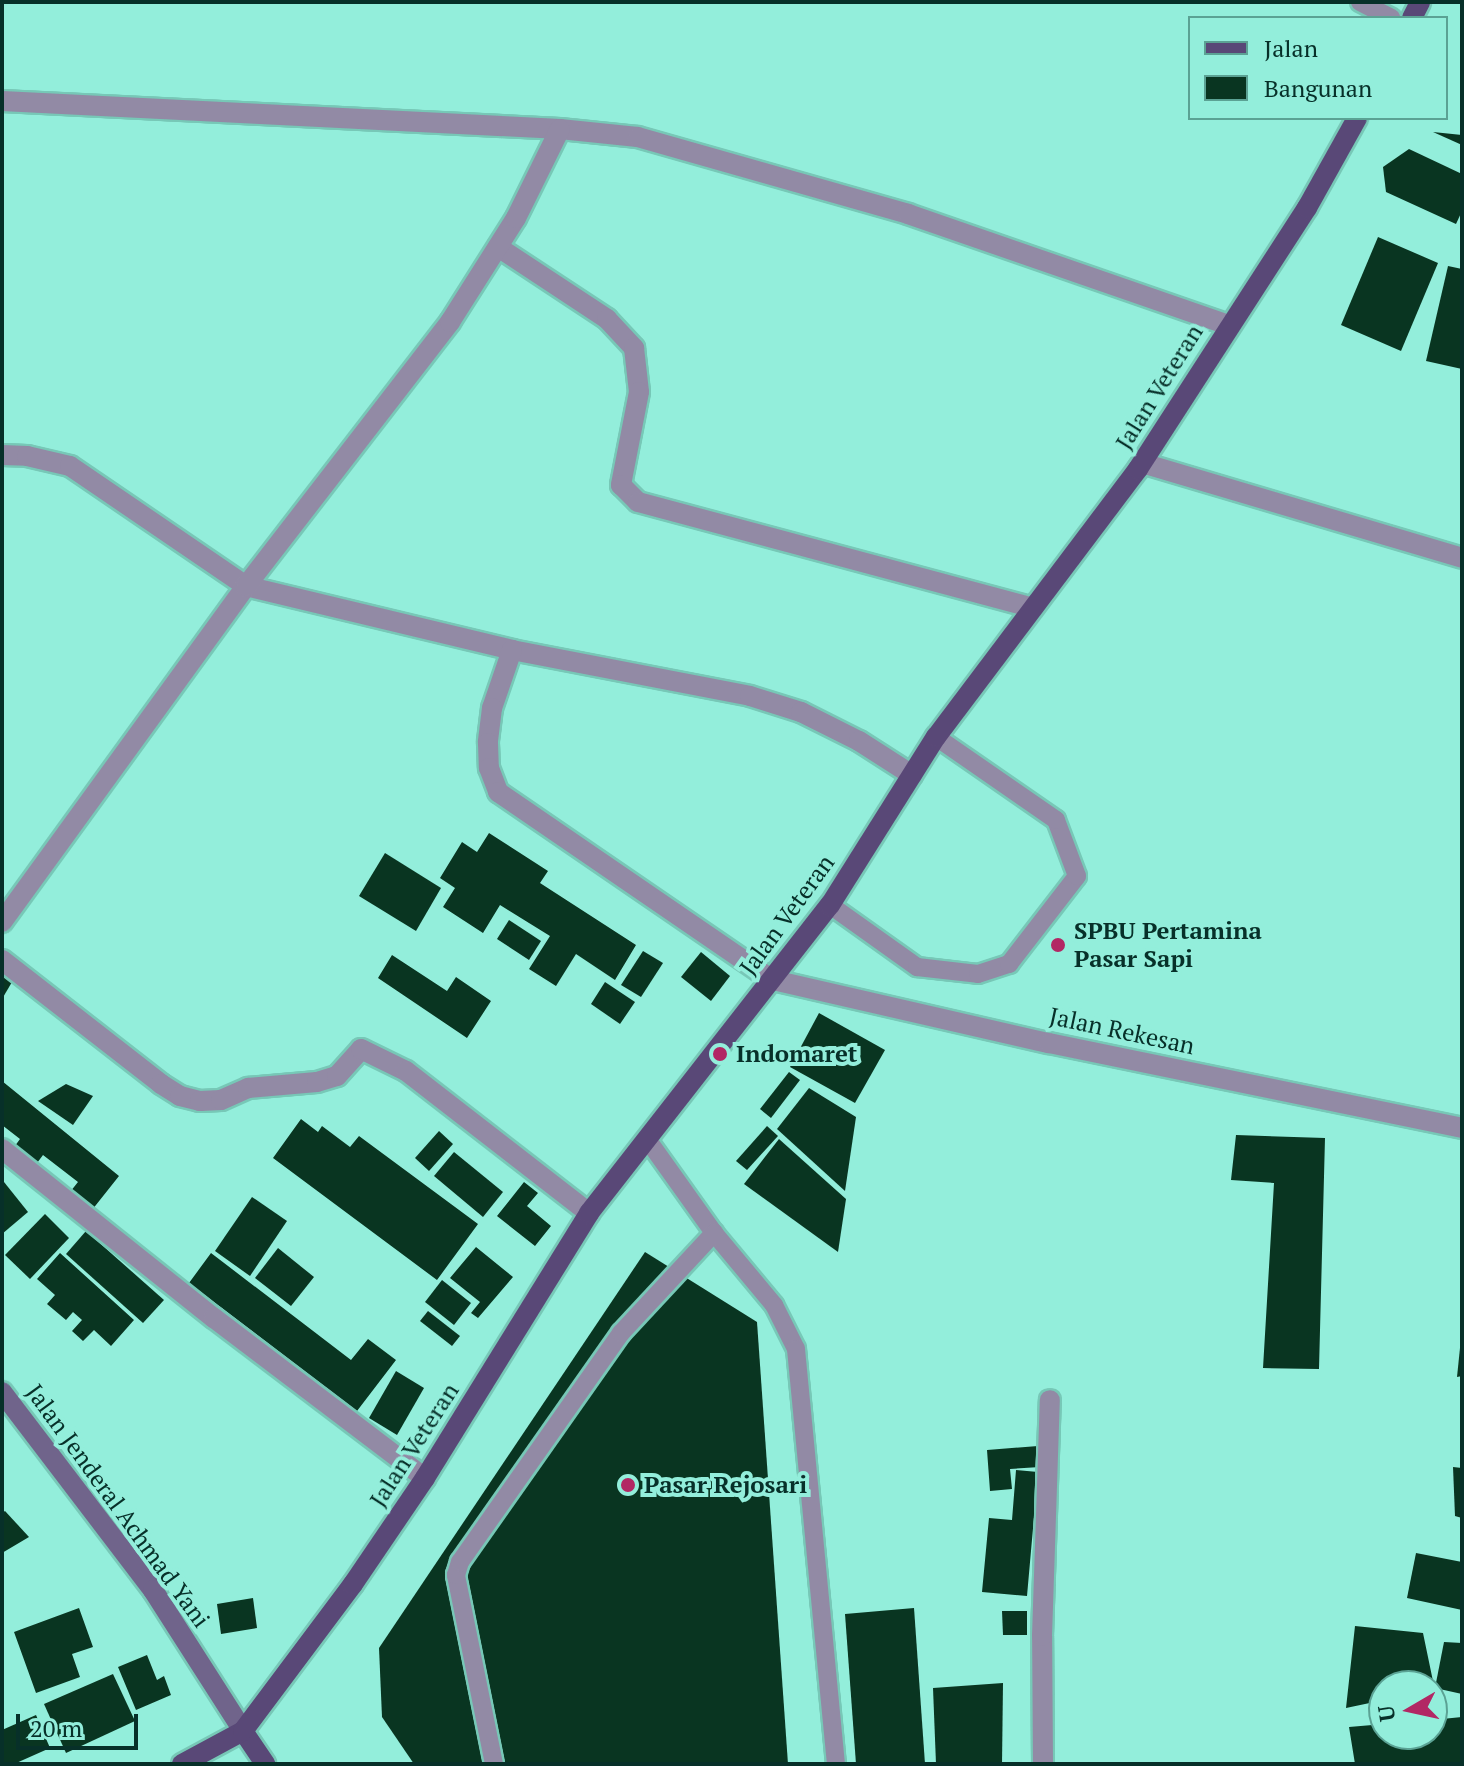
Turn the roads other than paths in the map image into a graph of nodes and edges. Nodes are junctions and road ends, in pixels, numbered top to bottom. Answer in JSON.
{"nodes":[{"id":1,"x":1360,"y":2,"type":"edge"},
{"id":2,"x":1387,"y":16,"type":"edge"},
{"id":3,"x":2,"y":101,"type":"edge"},
{"id":4,"x":1356,"y":120,"type":"edge"},
{"id":5,"x":560,"y":129,"type":"junction"},
{"id":6,"x":498,"y":247,"type":"junction"},
{"id":7,"x":1228,"y":325,"type":"junction"},
{"id":8,"x":2,"y":455,"type":"edge"},
{"id":9,"x":1142,"y":463,"type":"junction"},
{"id":10,"x":1462,"y":558,"type":"edge"},
{"id":11,"x":246,"y":586,"type":"junction"},
{"id":12,"x":1031,"y":607,"type":"junction"},
{"id":13,"x":512,"y":650,"type":"junction"},
{"id":14,"x":936,"y":737,"type":"junction"},
{"id":15,"x":912,"y":775,"type":"junction"},
{"id":16,"x":830,"y":905,"type":"junction"},
{"id":17,"x":2,"y":922,"type":"edge"},
{"id":18,"x":2,"y":960,"type":"edge"},
{"id":19,"x":773,"y":980,"type":"junction"},
{"id":20,"x":1462,"y":1128,"type":"edge"},
{"id":21,"x":647,"y":1139,"type":"junction"},
{"id":22,"x":2,"y":1149,"type":"edge"},
{"id":23,"x":589,"y":1213,"type":"junction"},
{"id":24,"x":714,"y":1233,"type":"junction"},
{"id":25,"x":2,"y":1392,"type":"edge"},
{"id":26,"x":1050,"y":1400,"type":"dead end"},
{"id":27,"x":425,"y":1478,"type":"junction"},
{"id":28,"x":243,"y":1731,"type":"junction"},
{"id":29,"x":182,"y":1764,"type":"edge"},
{"id":30,"x":265,"y":1764,"type":"edge"},
{"id":31,"x":494,"y":1764,"type":"edge"},
{"id":32,"x":836,"y":1764,"type":"edge"},
{"id":33,"x":1043,"y":1764,"type":"edge"}],
"edges":[{"from":1,"to":2,"type":"lane"},
{"from":3,"to":5,"type":"street"},
{"from":4,"to":7,"type":"main road","name":"Jalan Veteran"},
{"from":5,"to":6,"type":"street"},
{"from":5,"to":7,"type":"street"},
{"from":6,"to":11,"type":"street"},
{"from":6,"to":12,"type":"street"},
{"from":7,"to":9,"type":"main road","name":"Jalan Veteran"},
{"from":8,"to":11,"type":"street"},
{"from":9,"to":10,"type":"street"},
{"from":9,"to":12,"type":"main road","name":"Jalan Veteran"},
{"from":11,"to":13,"type":"street"},
{"from":11,"to":17,"type":"street"},
{"from":12,"to":14,"type":"main road","name":"Jalan Veteran"},
{"from":13,"to":15,"type":"street"},
{"from":13,"to":19,"type":"street"},
{"from":14,"to":15,"type":"main road","name":"Jalan Veteran"},
{"from":14,"to":16,"type":"lane"},
{"from":15,"to":16,"type":"main road","name":"Jalan Veteran"},
{"from":16,"to":19,"type":"main road","name":"Jalan Veteran"},
{"from":18,"to":23,"type":"street"},
{"from":19,"to":20,"type":"street","name":"Jalan Rekesan"},
{"from":19,"to":21,"type":"main road","name":"Jalan Veteran"},
{"from":21,"to":23,"type":"main road","name":"Jalan Veteran"},
{"from":21,"to":24,"type":"lane"},
{"from":22,"to":27,"type":"street"},
{"from":23,"to":27,"type":"main road","name":"Jalan Veteran"},
{"from":24,"to":31,"type":"lane"},
{"from":24,"to":32,"type":"lane"},
{"from":25,"to":28,"type":"main road","name":"Jalan Jenderal Achmad Yani"},
{"from":26,"to":33,"type":"street"},
{"from":27,"to":28,"type":"main road","name":"Jalan Veteran"},
{"from":28,"to":29,"type":"main road"},
{"from":28,"to":30,"type":"main road"}]}
